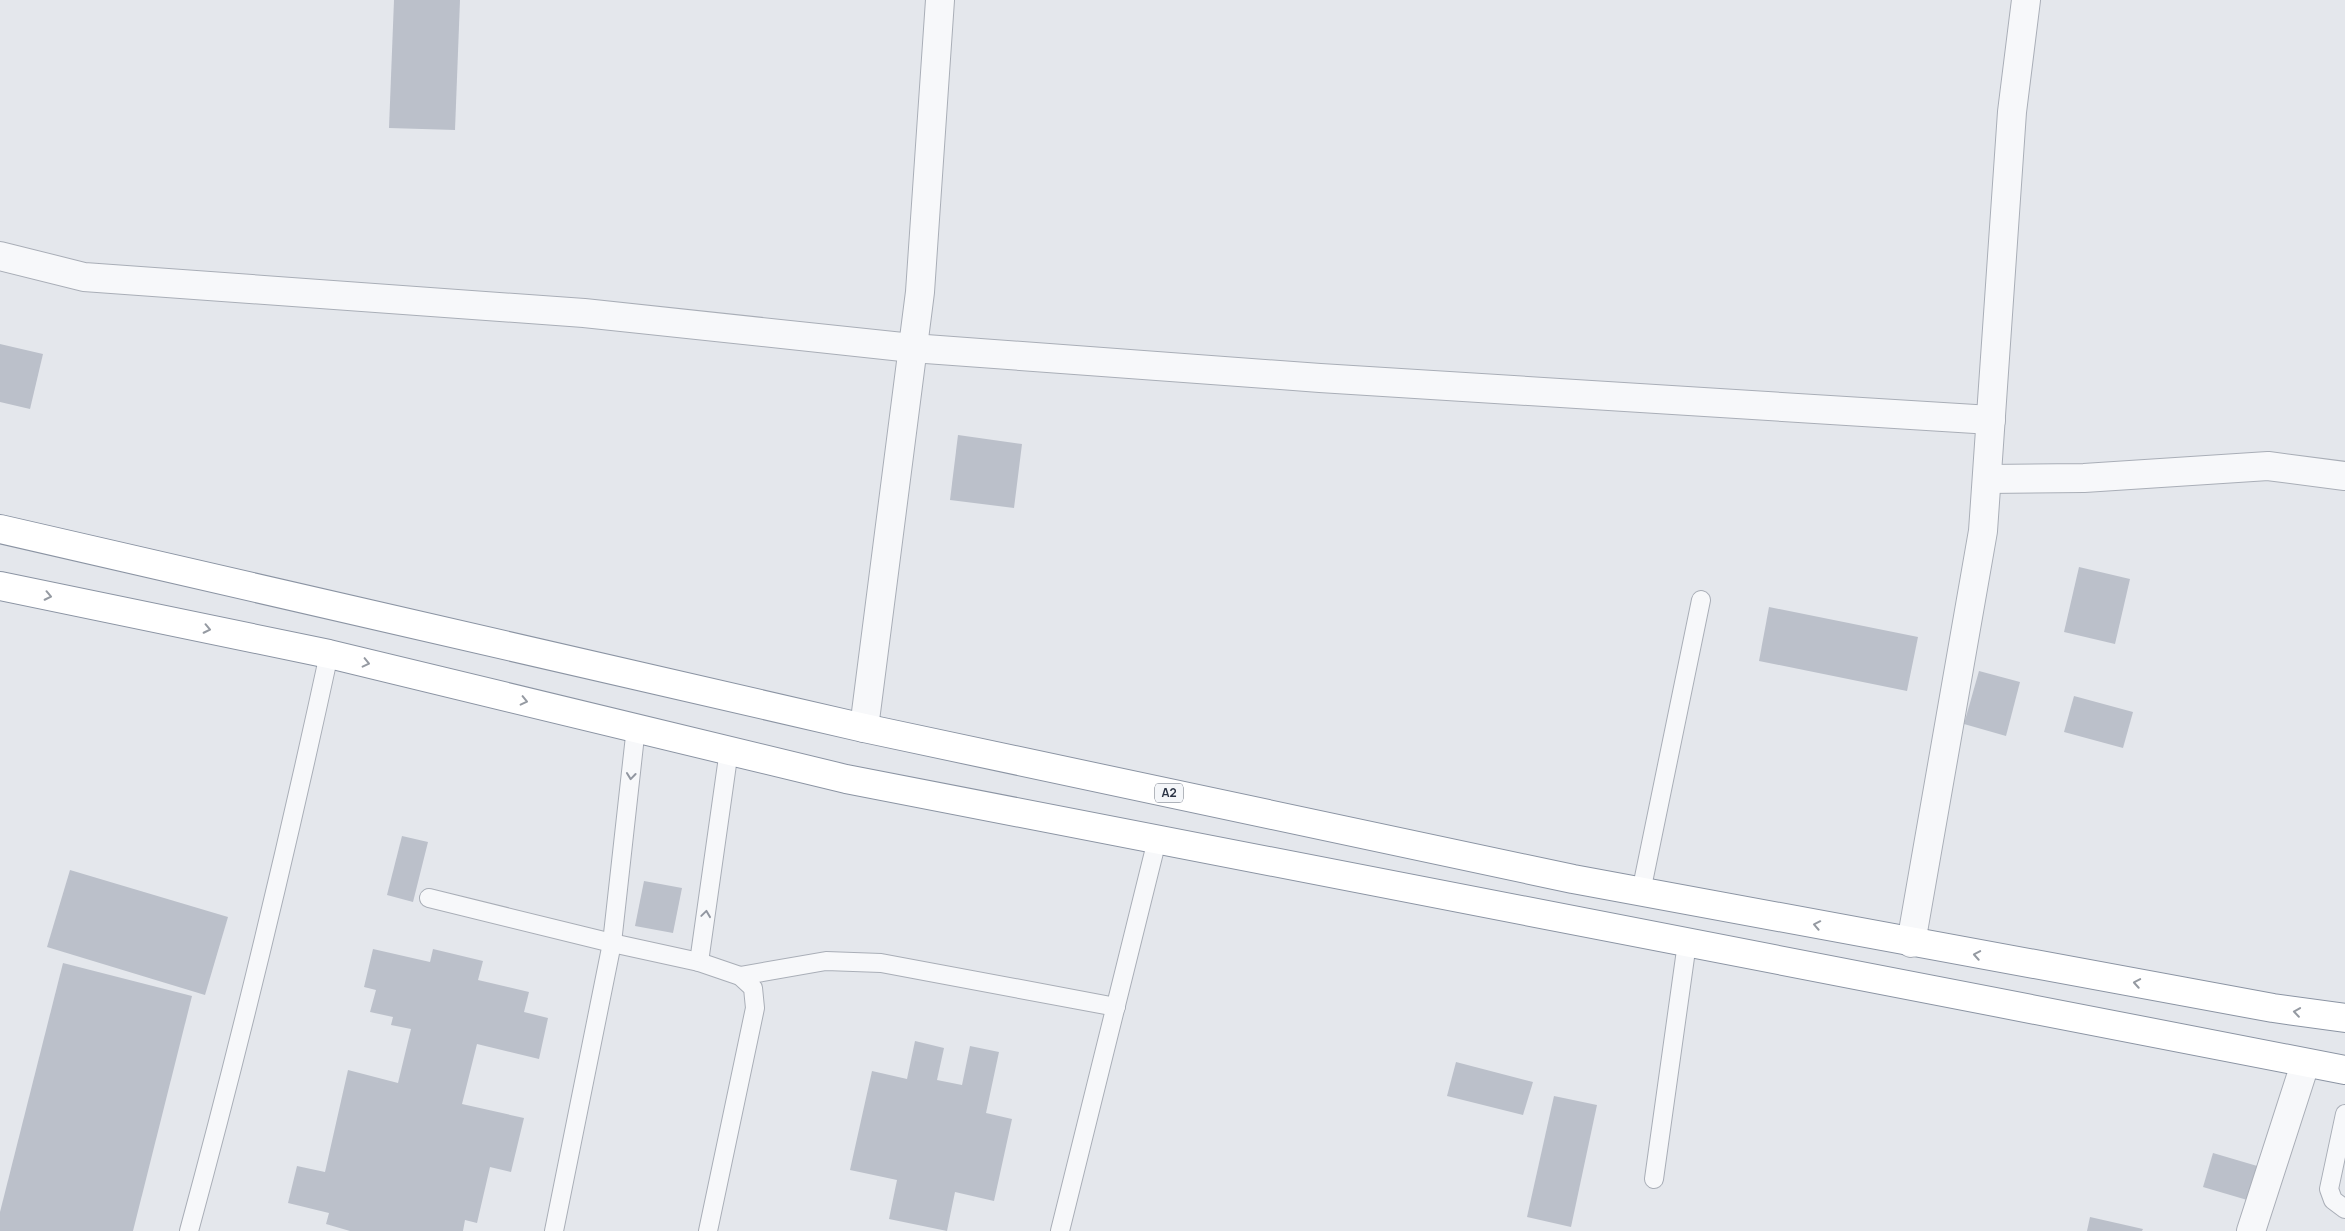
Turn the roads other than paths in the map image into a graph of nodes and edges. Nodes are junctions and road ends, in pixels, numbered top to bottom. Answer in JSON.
{"nodes":[{"id":1,"x":940,"y":0,"type":"edge"},
{"id":2,"x":2026,"y":0,"type":"edge"},
{"id":3,"x":0,"y":256,"type":"edge"},
{"id":4,"x":912,"y":348,"type":"junction"},
{"id":5,"x":1991,"y":420,"type":"junction"},
{"id":6,"x":2345,"y":476,"type":"edge"},
{"id":7,"x":1987,"y":479,"type":"junction"},
{"id":8,"x":0,"y":529,"type":"edge"},
{"id":9,"x":0,"y":586,"type":"edge"},
{"id":10,"x":1701,"y":600,"type":"dead end"},
{"id":11,"x":329,"y":654,"type":"junction"},
{"id":12,"x":636,"y":728,"type":"junction"},
{"id":13,"x":864,"y":728,"type":"junction"},
{"id":14,"x":730,"y":750,"type":"junction"},
{"id":15,"x":1157,"y":840,"type":"junction"},
{"id":16,"x":1641,"y":892,"type":"junction"},
{"id":17,"x":429,"y":898,"type":"dead end"},
{"id":18,"x":1911,"y":942,"type":"junction"},
{"id":19,"x":612,"y":943,"type":"junction"},
{"id":20,"x":1687,"y":943,"type":"junction"},
{"id":21,"x":699,"y":962,"type":"junction"},
{"id":22,"x":740,"y":976,"type":"junction"},
{"id":23,"x":1116,"y":1007,"type":"junction"},
{"id":24,"x":2345,"y":1018,"type":"edge"},
{"id":25,"x":2305,"y":1064,"type":"junction"},
{"id":26,"x":2345,"y":1070,"type":"edge"},
{"id":27,"x":2345,"y":1114,"type":"edge"},
{"id":28,"x":1654,"y":1179,"type":"dead end"},
{"id":29,"x":2345,"y":1209,"type":"edge"},
{"id":30,"x":189,"y":1231,"type":"edge"},
{"id":31,"x":554,"y":1231,"type":"edge"},
{"id":32,"x":708,"y":1231,"type":"edge"},
{"id":33,"x":1060,"y":1231,"type":"edge"},
{"id":34,"x":2252,"y":1231,"type":"edge"}],
"edges":[{"from":1,"to":4,"type":"street"},
{"from":2,"to":5,"type":"street"},
{"from":3,"to":4,"type":"street"},
{"from":4,"to":5,"type":"street"},
{"from":4,"to":13,"type":"street"},
{"from":5,"to":7,"type":"street"},
{"from":6,"to":7,"type":"street"},
{"from":7,"to":18,"type":"street"},
{"from":8,"to":13,"type":"highway","number":"A2"},
{"from":9,"to":11,"type":"highway","one_way":true},
{"from":10,"to":16,"type":"lane"},
{"from":11,"to":12,"type":"highway","one_way":true},
{"from":11,"to":30,"type":"lane"},
{"from":12,"to":14,"type":"highway"},
{"from":12,"to":19,"type":"lane","one_way":true},
{"from":13,"to":16,"type":"highway","number":"A2"},
{"from":14,"to":15,"type":"highway"},
{"from":21,"to":14,"type":"lane","one_way":true},
{"from":15,"to":20,"type":"highway"},
{"from":15,"to":23,"type":"lane"},
{"from":18,"to":16,"type":"highway","number":"A2","one_way":true},
{"from":17,"to":19,"type":"lane"},
{"from":24,"to":18,"type":"highway","number":"A2","one_way":true},
{"from":19,"to":21,"type":"lane"},
{"from":19,"to":31,"type":"lane"},
{"from":20,"to":25,"type":"highway"},
{"from":20,"to":28,"type":"lane"},
{"from":21,"to":22,"type":"lane"},
{"from":22,"to":23,"type":"lane"},
{"from":22,"to":32,"type":"lane"},
{"from":23,"to":33,"type":"lane"},
{"from":25,"to":26,"type":"highway"},
{"from":25,"to":34,"type":"street"},
{"from":27,"to":29,"type":"lane"}]}
